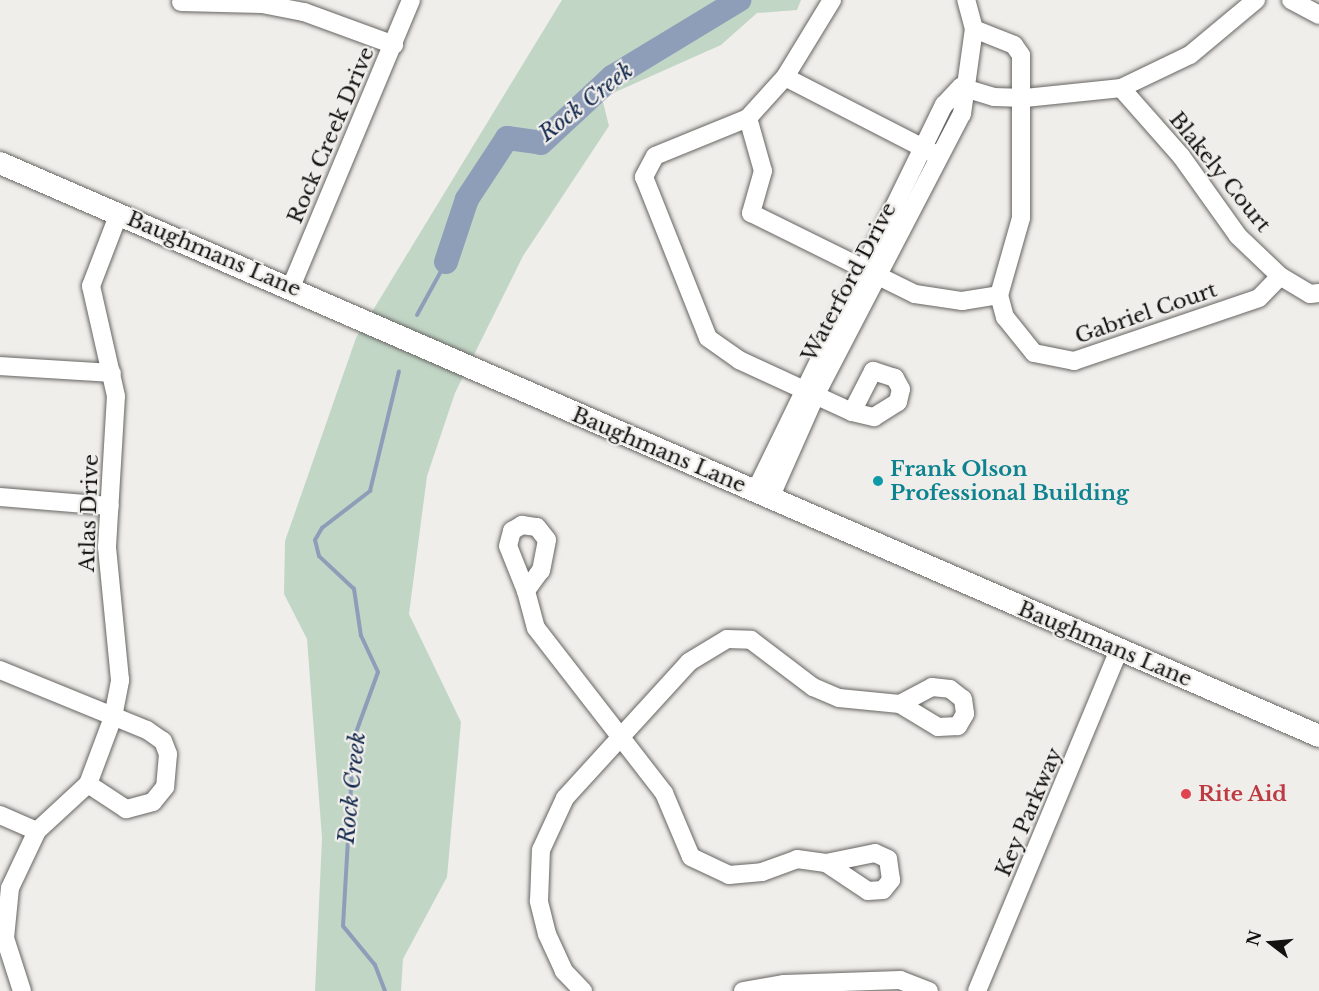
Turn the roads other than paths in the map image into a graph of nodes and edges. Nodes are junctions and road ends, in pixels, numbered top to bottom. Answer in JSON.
{"nodes":[{"id":1,"x":411,"y":0,"type":"edge"},
{"id":2,"x":832,"y":0,"type":"edge"},
{"id":3,"x":966,"y":0,"type":"edge"},
{"id":4,"x":1256,"y":0,"type":"edge"},
{"id":5,"x":1291,"y":0,"type":"edge"},
{"id":6,"x":181,"y":2,"type":"dead end"},
{"id":7,"x":1319,"y":15,"type":"edge"},
{"id":8,"x":974,"y":29,"type":"junction"},
{"id":9,"x":394,"y":45,"type":"junction"},
{"id":10,"x":785,"y":77,"type":"junction"},
{"id":11,"x":961,"y":87,"type":"junction"},
{"id":12,"x":1121,"y":87,"type":"junction"},
{"id":13,"x":1025,"y":98,"type":"junction"},
{"id":14,"x":747,"y":118,"type":"junction"},
{"id":15,"x":924,"y":148,"type":"junction"},
{"id":16,"x":940,"y":157,"type":"junction"},
{"id":17,"x":0,"y":163,"type":"edge"},
{"id":18,"x":118,"y":213,"type":"junction"},
{"id":19,"x":869,"y":272,"type":"junction"},
{"id":20,"x":1280,"y":276,"type":"junction"},
{"id":21,"x":291,"y":287,"type":"junction"},
{"id":22,"x":1319,"y":293,"type":"edge"},
{"id":23,"x":999,"y":295,"type":"junction"},
{"id":24,"x":0,"y":366,"type":"edge"},
{"id":25,"x":112,"y":373,"type":"junction"},
{"id":26,"x":809,"y":390,"type":"junction"},
{"id":27,"x":852,"y":412,"type":"dead end"},
{"id":28,"x":763,"y":495,"type":"junction"},
{"id":29,"x":0,"y":497,"type":"edge"},
{"id":30,"x":110,"y":506,"type":"junction"},
{"id":31,"x":526,"y":591,"type":"dead end"},
{"id":32,"x":1119,"y":650,"type":"junction"},
{"id":33,"x":0,"y":670,"type":"edge"},
{"id":34,"x":900,"y":704,"type":"dead end"},
{"id":35,"x":114,"y":717,"type":"junction"},
{"id":36,"x":1319,"y":736,"type":"edge"},
{"id":37,"x":623,"y":737,"type":"junction"},
{"id":38,"x":88,"y":784,"type":"junction"},
{"id":39,"x":0,"y":815,"type":"edge"},
{"id":40,"x":37,"y":831,"type":"junction"},
{"id":41,"x":826,"y":863,"type":"dead end"},
{"id":42,"x":3,"y":939,"type":"edge"},
{"id":43,"x":846,"y":980,"type":"junction"},
{"id":44,"x":22,"y":991,"type":"edge"},
{"id":45,"x":583,"y":991,"type":"edge"},
{"id":46,"x":743,"y":991,"type":"edge"},
{"id":47,"x":872,"y":991,"type":"edge"},
{"id":48,"x":929,"y":991,"type":"edge"},
{"id":49,"x":977,"y":991,"type":"edge"}],
"edges":[{"from":1,"to":9,"type":"street","name":"Rock Creek Drive"},
{"from":2,"to":10,"type":"street"},
{"from":3,"to":8,"type":"street","name":"Waterford Drive"},
{"from":4,"to":12,"type":"street"},
{"from":5,"to":7,"type":"street"},
{"from":6,"to":9,"type":"street"},
{"from":8,"to":11,"type":"street","name":"Waterford Drive"},
{"from":8,"to":13,"type":"street"},
{"from":9,"to":21,"type":"street","name":"Rock Creek Drive"},
{"from":10,"to":14,"type":"street"},
{"from":10,"to":15,"type":"street"},
{"from":11,"to":13,"type":"street"},
{"from":11,"to":15,"type":"street","name":"Waterford Drive"},
{"from":11,"to":16,"type":"street","name":"Waterford Drive"},
{"from":12,"to":13,"type":"street"},
{"from":12,"to":20,"type":"street","name":"Blakely Court"},
{"from":13,"to":23,"type":"street"},
{"from":14,"to":19,"type":"street"},
{"from":14,"to":26,"type":"street"},
{"from":15,"to":16,"type":"street"},
{"from":15,"to":19,"type":"street","name":"Waterford Drive"},
{"from":16,"to":19,"type":"street","name":"Waterford Drive"},
{"from":17,"to":18,"type":"main road","name":"Baughmans Lane"},
{"from":18,"to":21,"type":"main road","name":"Baughmans Lane"},
{"from":18,"to":25,"type":"street","name":"Atlas Drive"},
{"from":19,"to":23,"type":"street"},
{"from":19,"to":26,"type":"street","name":"Waterford Drive"},
{"from":20,"to":22,"type":"street","name":"Blakely Court"},
{"from":20,"to":23,"type":"street","name":"Gabriel Court"},
{"from":21,"to":28,"type":"main road","name":"Baughmans Lane"},
{"from":24,"to":25,"type":"street"},
{"from":25,"to":30,"type":"street","name":"Atlas Drive"},
{"from":26,"to":27,"type":"street"},
{"from":26,"to":28,"type":"street","name":"Waterford Drive"},
{"from":28,"to":32,"type":"main road","name":"Baughmans Lane"},
{"from":29,"to":30,"type":"street"},
{"from":30,"to":35,"type":"street","name":"Atlas Drive"},
{"from":31,"to":37,"type":"street"},
{"from":32,"to":36,"type":"main road","name":"Baughmans Lane"},
{"from":32,"to":49,"type":"street","name":"Key Parkway"},
{"from":33,"to":35,"type":"street"},
{"from":34,"to":37,"type":"street"},
{"from":35,"to":38,"type":"street","name":"Atlas Drive"},
{"from":35,"to":38,"type":"street"},
{"from":37,"to":41,"type":"street"},
{"from":37,"to":45,"type":"street"},
{"from":38,"to":40,"type":"street","name":"Atlas Drive"},
{"from":39,"to":40,"type":"street"},
{"from":40,"to":42,"type":"street"},
{"from":42,"to":44,"type":"street"},
{"from":43,"to":46,"type":"street"},
{"from":43,"to":47,"type":"street"},
{"from":43,"to":48,"type":"street"}]}
